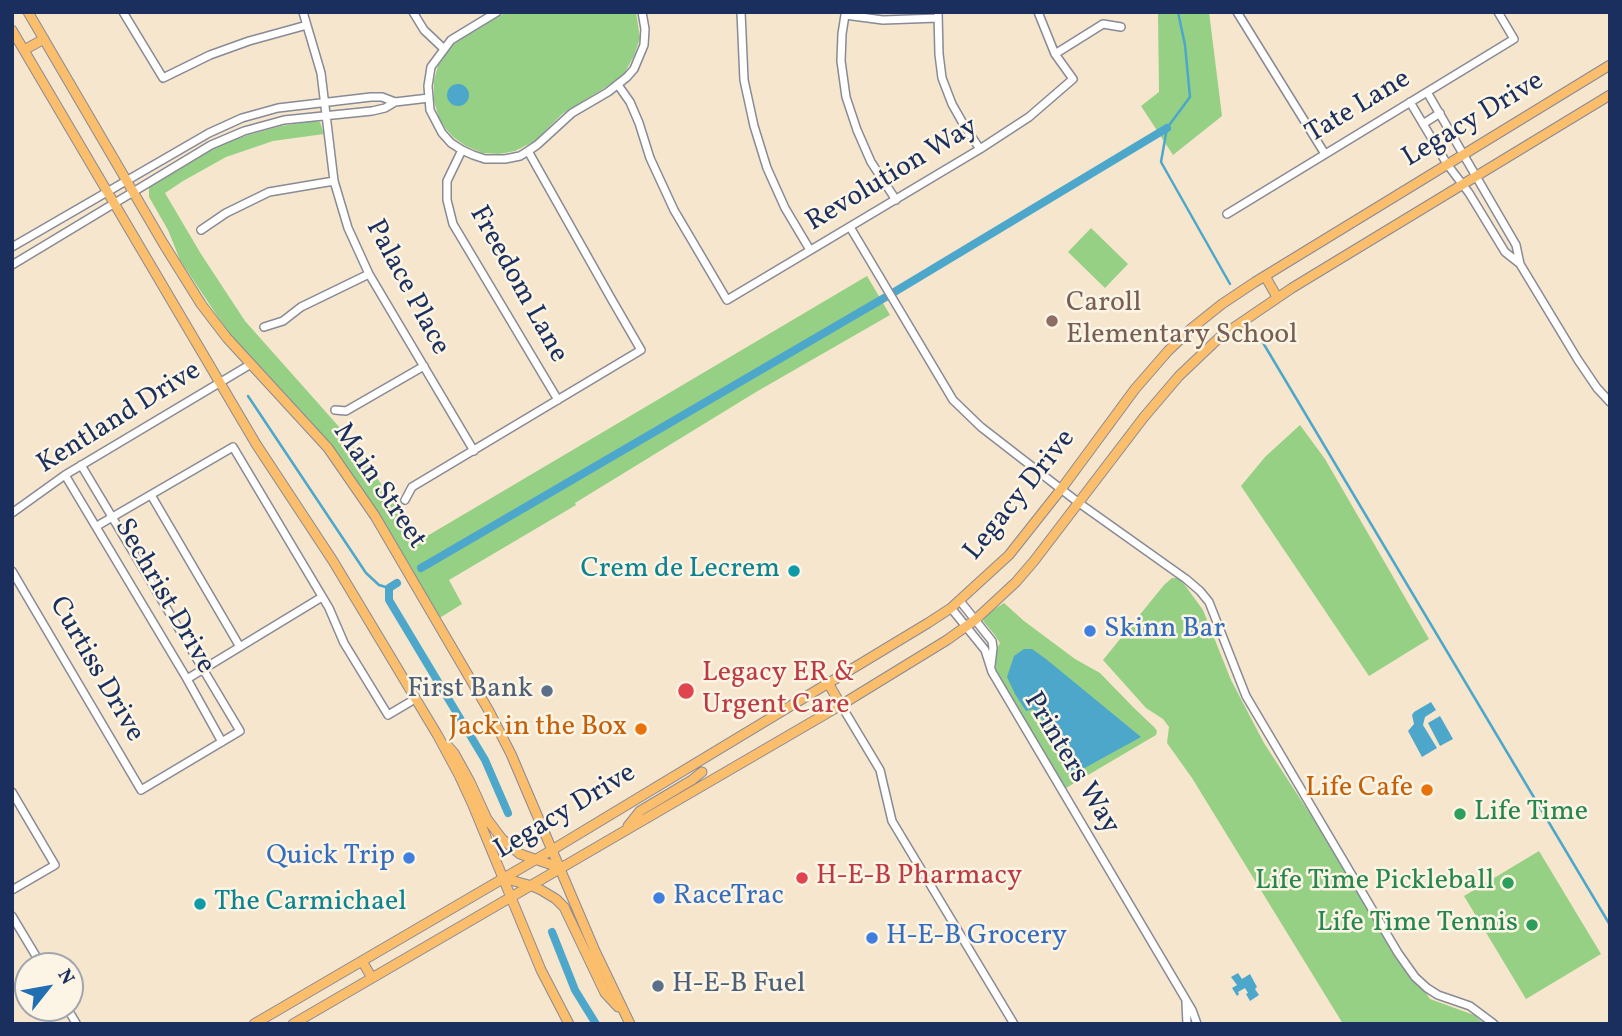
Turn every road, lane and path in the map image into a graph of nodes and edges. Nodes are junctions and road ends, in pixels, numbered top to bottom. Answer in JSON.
{"nodes":[{"id":1,"x":28,"y":12,"type":"edge"},
{"id":2,"x":123,"y":12,"type":"edge"},
{"id":3,"x":303,"y":12,"type":"edge"},
{"id":4,"x":413,"y":12,"type":"edge"},
{"id":5,"x":496,"y":12,"type":"edge"},
{"id":6,"x":642,"y":12,"type":"edge"},
{"id":7,"x":741,"y":12,"type":"edge"},
{"id":8,"x":1038,"y":12,"type":"edge"},
{"id":9,"x":1237,"y":12,"type":"edge"},
{"id":10,"x":1498,"y":12,"type":"edge"},
{"id":11,"x":938,"y":15,"type":"edge"},
{"id":12,"x":307,"y":25,"type":"junction"},
{"id":13,"x":1121,"y":27,"type":"dead end"},
{"id":14,"x":12,"y":30,"type":"edge"},
{"id":15,"x":44,"y":39,"type":"junction"},
{"id":16,"x":443,"y":48,"type":"junction"},
{"id":17,"x":24,"y":50,"type":"junction"},
{"id":18,"x":1055,"y":54,"type":"junction"},
{"id":19,"x":1610,"y":65,"type":"edge"},
{"id":20,"x":618,"y":85,"type":"junction"},
{"id":21,"x":1427,"y":92,"type":"junction"},
{"id":22,"x":1610,"y":95,"type":"edge"},
{"id":23,"x":429,"y":98,"type":"junction"},
{"id":24,"x":395,"y":102,"type":"junction"},
{"id":25,"x":1410,"y":102,"type":"junction"},
{"id":26,"x":324,"y":103,"type":"junction"},
{"id":27,"x":1440,"y":113,"type":"junction"},
{"id":28,"x":326,"y":117,"type":"junction"},
{"id":29,"x":1423,"y":124,"type":"junction"},
{"id":30,"x":980,"y":149,"type":"junction"},
{"id":31,"x":462,"y":150,"type":"junction"},
{"id":32,"x":528,"y":151,"type":"junction"},
{"id":33,"x":1325,"y":154,"type":"junction"},
{"id":34,"x":1464,"y":154,"type":"junction"},
{"id":35,"x":1447,"y":164,"type":"junction"},
{"id":36,"x":1476,"y":176,"type":"junction"},
{"id":37,"x":127,"y":181,"type":"junction"},
{"id":38,"x":334,"y":181,"type":"junction"},
{"id":39,"x":1463,"y":184,"type":"junction"},
{"id":40,"x":107,"y":192,"type":"junction"},
{"id":41,"x":133,"y":192,"type":"junction"},
{"id":42,"x":896,"y":200,"type":"junction"},
{"id":43,"x":114,"y":204,"type":"junction"},
{"id":44,"x":1227,"y":214,"type":"dead end"},
{"id":45,"x":850,"y":227,"type":"junction"},
{"id":46,"x":201,"y":230,"type":"dead end"},
{"id":47,"x":12,"y":247,"type":"edge"},
{"id":48,"x":810,"y":250,"type":"junction"},
{"id":49,"x":1520,"y":264,"type":"junction"},
{"id":50,"x":12,"y":265,"type":"edge"},
{"id":51,"x":369,"y":274,"type":"junction"},
{"id":52,"x":1265,"y":276,"type":"junction"},
{"id":53,"x":1277,"y":297,"type":"junction"},
{"id":54,"x":264,"y":327,"type":"dead end"},
{"id":55,"x":251,"y":364,"type":"junction"},
{"id":56,"x":424,"y":366,"type":"junction"},
{"id":57,"x":220,"y":382,"type":"junction"},
{"id":58,"x":558,"y":400,"type":"junction"},
{"id":59,"x":1610,"y":402,"type":"edge"},
{"id":60,"x":335,"y":410,"type":"dead end"},
{"id":61,"x":474,"y":451,"type":"junction"},
{"id":62,"x":81,"y":465,"type":"junction"},
{"id":63,"x":65,"y":475,"type":"junction"},
{"id":64,"x":1062,"y":488,"type":"junction"},
{"id":65,"x":151,"y":495,"type":"junction"},
{"id":66,"x":405,"y":500,"type":"dead end"},
{"id":67,"x":1079,"y":503,"type":"junction"},
{"id":68,"x":12,"y":513,"type":"edge"},
{"id":69,"x":113,"y":517,"type":"junction"},
{"id":70,"x":97,"y":526,"type":"junction"},
{"id":71,"x":12,"y":571,"type":"edge"},
{"id":72,"x":322,"y":597,"type":"junction"},
{"id":73,"x":960,"y":601,"type":"junction"},
{"id":74,"x":951,"y":608,"type":"junction"},
{"id":75,"x":975,"y":620,"type":"junction"},
{"id":76,"x":966,"y":627,"type":"junction"},
{"id":77,"x":240,"y":647,"type":"junction"},
{"id":78,"x":203,"y":670,"type":"junction"},
{"id":79,"x":992,"y":672,"type":"junction"},
{"id":80,"x":187,"y":680,"type":"junction"},
{"id":81,"x":828,"y":683,"type":"junction"},
{"id":82,"x":415,"y":699,"type":"junction"},
{"id":83,"x":841,"y":705,"type":"junction"},
{"id":84,"x":438,"y":736,"type":"junction"},
{"id":85,"x":222,"y":742,"type":"junction"},
{"id":86,"x":696,"y":762,"type":"junction"},
{"id":87,"x":702,"y":772,"type":"junction"},
{"id":88,"x":708,"y":783,"type":"junction"},
{"id":89,"x":12,"y":792,"type":"edge"},
{"id":90,"x":623,"y":833,"type":"junction"},
{"id":91,"x":552,"y":850,"type":"junction"},
{"id":92,"x":535,"y":859,"type":"junction"},
{"id":93,"x":561,"y":868,"type":"junction"},
{"id":94,"x":503,"y":878,"type":"junction"},
{"id":95,"x":532,"y":886,"type":"junction"},
{"id":96,"x":12,"y":890,"type":"edge"},
{"id":97,"x":511,"y":898,"type":"junction"},
{"id":98,"x":12,"y":916,"type":"edge"},
{"id":99,"x":34,"y":952,"type":"edge"},
{"id":100,"x":362,"y":961,"type":"junction"},
{"id":101,"x":372,"y":978,"type":"junction"},
{"id":102,"x":1186,"y":1002,"type":"junction"},
{"id":103,"x":627,"y":1019,"type":"edge"},
{"id":104,"x":254,"y":1024,"type":"edge"},
{"id":105,"x":293,"y":1024,"type":"edge"},
{"id":106,"x":569,"y":1024,"type":"edge"},
{"id":107,"x":1014,"y":1024,"type":"edge"},
{"id":108,"x":1187,"y":1024,"type":"edge"},
{"id":109,"x":1197,"y":1024,"type":"edge"},
{"id":110,"x":1494,"y":1024,"type":"edge"}],
"edges":[{"from":1,"to":15,"type":"main road","name":"Main Street"},
{"from":2,"to":12,"type":"street"},
{"from":3,"to":12,"type":"street","name":"Palace Place"},
{"from":4,"to":16,"type":"street"},
{"from":5,"to":16,"type":"street"},
{"from":6,"to":20,"type":"street"},
{"from":7,"to":48,"type":"street"},
{"from":8,"to":18,"type":"street"},
{"from":9,"to":33,"type":"street"},
{"from":10,"to":21,"type":"street","name":"Tate Lane"},
{"from":11,"to":30,"type":"street"},
{"from":11,"to":42,"type":"street"},
{"from":12,"to":26,"type":"street","name":"Palace Place"},
{"from":13,"to":18,"type":"street"},
{"from":14,"to":17,"type":"main road"},
{"from":15,"to":17,"type":"main road"},
{"from":15,"to":37,"type":"main road","name":"Main Street"},
{"from":16,"to":23,"type":"street"},
{"from":17,"to":40,"type":"main road"},
{"from":18,"to":30,"type":"street","name":"Revolution Way"},
{"from":19,"to":34,"type":"main road","name":"Legacy Drive"},
{"from":20,"to":32,"type":"street"},
{"from":20,"to":48,"type":"street","name":"Revolution Way"},
{"from":21,"to":25,"type":"street","name":"Tate Lane"},
{"from":21,"to":27,"type":"street"},
{"from":22,"to":36,"type":"main road","name":"Legacy Drive"},
{"from":23,"to":24,"type":"street"},
{"from":23,"to":31,"type":"street"},
{"from":24,"to":26,"type":"street"},
{"from":24,"to":28,"type":"street"},
{"from":25,"to":29,"type":"street"},
{"from":25,"to":33,"type":"street","name":"Tate Lane"},
{"from":26,"to":28,"type":"street","name":"Palace Place"},
{"from":26,"to":37,"type":"street"},
{"from":27,"to":29,"type":"street"},
{"from":27,"to":34,"type":"street"},
{"from":28,"to":38,"type":"street","name":"Palace Place"},
{"from":28,"to":41,"type":"street"},
{"from":29,"to":35,"type":"street"},
{"from":30,"to":42,"type":"street","name":"Revolution Way"},
{"from":31,"to":32,"type":"street"},
{"from":31,"to":58,"type":"street","name":"Freedom Lane"},
{"from":32,"to":58,"type":"street"},
{"from":33,"to":44,"type":"street","name":"Tate Lane"},
{"from":34,"to":35,"type":"main road","name":"Legacy Drive"},
{"from":34,"to":36,"type":"street"},
{"from":35,"to":39,"type":"street"},
{"from":35,"to":52,"type":"main road","name":"Legacy Drive"},
{"from":36,"to":39,"type":"main road","name":"Legacy Drive"},
{"from":36,"to":49,"type":"street"},
{"from":37,"to":40,"type":"street"},
{"from":37,"to":41,"type":"main road","name":"Main Street"},
{"from":38,"to":46,"type":"street"},
{"from":38,"to":51,"type":"street","name":"Palace Place"},
{"from":39,"to":49,"type":"street"},
{"from":39,"to":53,"type":"main road","name":"Legacy Drive"},
{"from":40,"to":43,"type":"main road"},
{"from":40,"to":47,"type":"street"},
{"from":41,"to":43,"type":"street"},
{"from":41,"to":55,"type":"main road","name":"Main Street"},
{"from":42,"to":45,"type":"street","name":"Revolution Way"},
{"from":43,"to":50,"type":"street"},
{"from":43,"to":57,"type":"main road"},
{"from":45,"to":48,"type":"street","name":"Revolution Way"},
{"from":45,"to":64,"type":"street"},
{"from":49,"to":59,"type":"street"},
{"from":51,"to":54,"type":"street"},
{"from":51,"to":56,"type":"street","name":"Palace Place"},
{"from":52,"to":53,"type":"main road"},
{"from":52,"to":64,"type":"main road","name":"Legacy Drive"},
{"from":53,"to":67,"type":"main road","name":"Legacy Drive"},
{"from":55,"to":57,"type":"street","name":"Kentland Drive"},
{"from":55,"to":91,"type":"main road","name":"Main Street"},
{"from":56,"to":60,"type":"street"},
{"from":56,"to":61,"type":"street","name":"Palace Place"},
{"from":57,"to":62,"type":"street","name":"Kentland Drive"},
{"from":57,"to":82,"type":"main road"},
{"from":58,"to":61,"type":"street"},
{"from":61,"to":66,"type":"street"},
{"from":62,"to":63,"type":"street","name":"Kentland Drive"},
{"from":62,"to":69,"type":"street","name":"Sechrist Drive"},
{"from":63,"to":68,"type":"street","name":"Kentland Drive"},
{"from":63,"to":70,"type":"street","name":"Sechrist Drive"},
{"from":64,"to":67,"type":"street"},
{"from":64,"to":73,"type":"main road","name":"Legacy Drive"},
{"from":65,"to":69,"type":"street"},
{"from":65,"to":72,"type":"street"},
{"from":65,"to":77,"type":"street"},
{"from":67,"to":75,"type":"main road","name":"Legacy Drive"},
{"from":67,"to":110,"type":"street"},
{"from":69,"to":70,"type":"street"},
{"from":69,"to":78,"type":"street","name":"Sechrist Drive"},
{"from":70,"to":80,"type":"street","name":"Sechrist Drive"},
{"from":71,"to":85,"type":"street","name":"Curtiss Drive"},
{"from":72,"to":77,"type":"street"},
{"from":72,"to":82,"type":"street"},
{"from":73,"to":74,"type":"main road","name":"Legacy Drive"},
{"from":73,"to":75,"type":"street","name":"Printers Way"},
{"from":74,"to":76,"type":"street","name":"Printers Way"},
{"from":74,"to":81,"type":"main road","name":"Legacy Drive"},
{"from":75,"to":76,"type":"main road","name":"Legacy Drive"},
{"from":75,"to":79,"type":"street","name":"Printers Way"},
{"from":76,"to":79,"type":"street","name":"Printers Way"},
{"from":76,"to":83,"type":"main road","name":"Legacy Drive"},
{"from":77,"to":78,"type":"street"},
{"from":78,"to":80,"type":"street"},
{"from":78,"to":85,"type":"street","name":"Sechrist Drive"},
{"from":79,"to":102,"type":"street","name":"Printers Way"},
{"from":80,"to":85,"type":"street","name":"Sechrist Drive"},
{"from":81,"to":83,"type":"main road"},
{"from":81,"to":86,"type":"main road","name":"Legacy Drive"},
{"from":82,"to":84,"type":"main road"},
{"from":83,"to":88,"type":"main road","name":"Legacy Drive"},
{"from":83,"to":107,"type":"street"},
{"from":84,"to":92,"type":"main road"},
{"from":84,"to":94,"type":"main road"},
{"from":86,"to":87,"type":"main road"},
{"from":86,"to":91,"type":"main road","name":"Legacy Drive"},
{"from":87,"to":88,"type":"main road"},
{"from":87,"to":90,"type":"main road"},
{"from":88,"to":90,"type":"main road","name":"Legacy Drive"},
{"from":89,"to":96,"type":"street"},
{"from":90,"to":93,"type":"main road","name":"Legacy Drive"},
{"from":91,"to":92,"type":"main road","name":"Legacy Drive"},
{"from":91,"to":93,"type":"main road","name":"Main Street"},
{"from":92,"to":93,"type":"main road"},
{"from":92,"to":94,"type":"main road","name":"Legacy Drive"},
{"from":93,"to":95,"type":"main road","name":"Legacy Drive"},
{"from":93,"to":103,"type":"main road","name":"Main Street"},
{"from":94,"to":95,"type":"main road"},
{"from":94,"to":97,"type":"main road"},
{"from":94,"to":100,"type":"main road","name":"Legacy Drive"},
{"from":95,"to":97,"type":"main road","name":"Legacy Drive"},
{"from":95,"to":103,"type":"main road"},
{"from":97,"to":101,"type":"main road","name":"Legacy Drive"},
{"from":97,"to":106,"type":"main road"},
{"from":98,"to":99,"type":"street"},
{"from":100,"to":101,"type":"main road"},
{"from":100,"to":104,"type":"main road","name":"Legacy Drive"},
{"from":101,"to":105,"type":"main road","name":"Legacy Drive"},
{"from":102,"to":108,"type":"street"},
{"from":102,"to":109,"type":"street","name":"Printers Way"}]}
